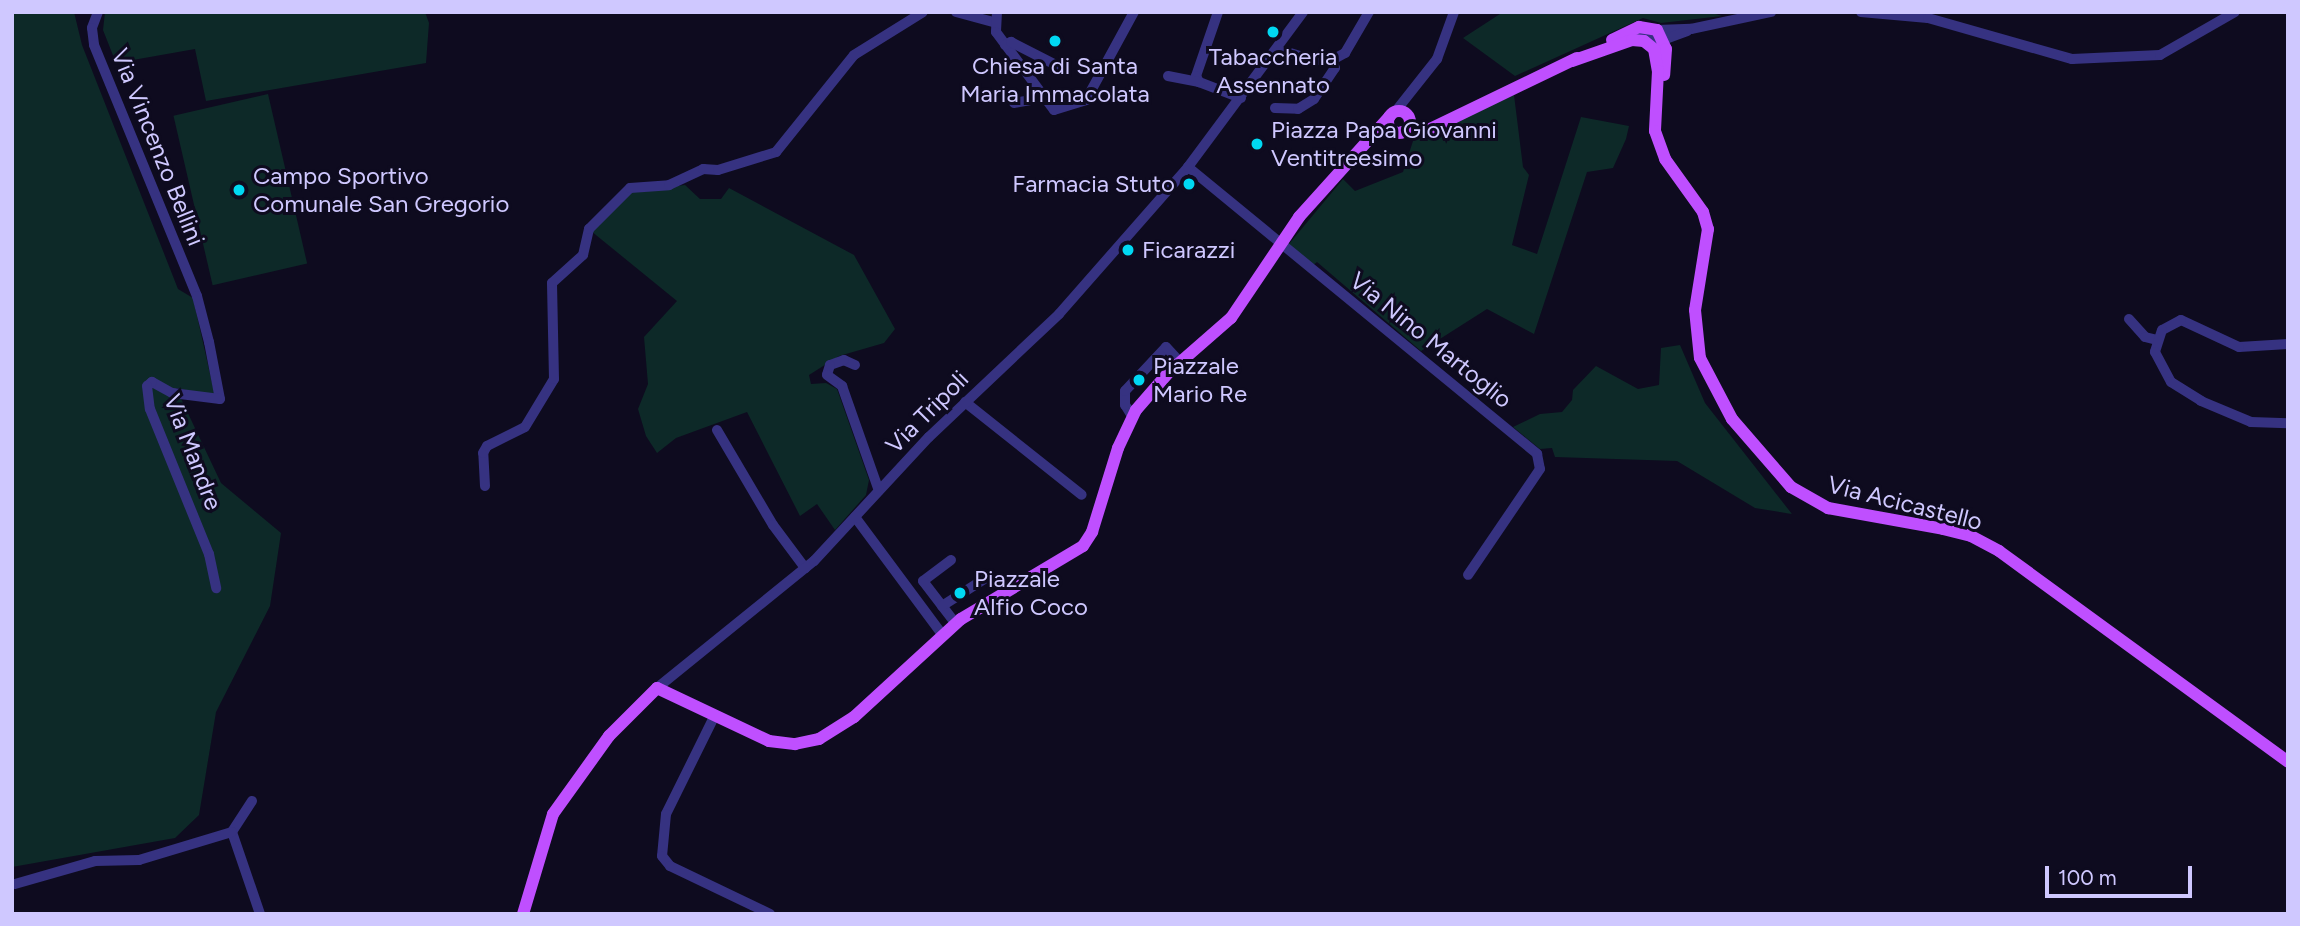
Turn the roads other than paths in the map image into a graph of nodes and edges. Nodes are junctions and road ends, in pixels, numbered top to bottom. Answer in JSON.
{"nodes":[{"id":1,"x":98,"y":12,"type":"edge"},
{"id":2,"x":923,"y":12,"type":"edge"},
{"id":3,"x":956,"y":12,"type":"edge"},
{"id":4,"x":1134,"y":12,"type":"edge"},
{"id":5,"x":1218,"y":12,"type":"edge"},
{"id":6,"x":1303,"y":12,"type":"edge"},
{"id":7,"x":1369,"y":12,"type":"edge"},
{"id":8,"x":1454,"y":12,"type":"edge"},
{"id":9,"x":1771,"y":12,"type":"edge"},
{"id":10,"x":1861,"y":12,"type":"edge"},
{"id":11,"x":2235,"y":12,"type":"edge"},
{"id":12,"x":996,"y":17,"type":"edge"},
{"id":13,"x":1660,"y":35,"type":"junction"},
{"id":14,"x":1005,"y":45,"type":"junction"},
{"id":15,"x":1277,"y":49,"type":"junction"},
{"id":16,"x":1591,"y":55,"type":"junction"},
{"id":17,"x":1332,"y":60,"type":"junction"},
{"id":18,"x":1572,"y":61,"type":"junction"},
{"id":19,"x":1056,"y":65,"type":"dead end"},
{"id":20,"x":1168,"y":76,"type":"dead end"},
{"id":21,"x":1199,"y":82,"type":"junction"},
{"id":22,"x":1042,"y":98,"type":"junction"},
{"id":23,"x":1241,"y":98,"type":"junction"},
{"id":24,"x":1014,"y":103,"type":"dead end"},
{"id":25,"x":1654,"y":106,"type":"junction"},
{"id":26,"x":1275,"y":108,"type":"dead end"},
{"id":27,"x":1392,"y":114,"type":"junction"},
{"id":28,"x":1410,"y":121,"type":"junction"},
{"id":29,"x":1439,"y":124,"type":"junction"},
{"id":30,"x":1397,"y":131,"type":"junction"},
{"id":31,"x":1362,"y":148,"type":"junction"},
{"id":32,"x":1188,"y":167,"type":"junction"},
{"id":33,"x":1280,"y":244,"type":"junction"},
{"id":34,"x":197,"y":296,"type":"joint"},
{"id":35,"x":2129,"y":319,"type":"dead end"},
{"id":36,"x":2157,"y":340,"type":"junction"},
{"id":37,"x":2288,"y":344,"type":"edge"},
{"id":38,"x":1180,"y":362,"type":"junction"},
{"id":39,"x":855,"y":365,"type":"dead end"},
{"id":40,"x":965,"y":402,"type":"junction"},
{"id":41,"x":1132,"y":416,"type":"junction"},
{"id":42,"x":2288,"y":422,"type":"edge"},
{"id":43,"x":717,"y":430,"type":"dead end"},
{"id":44,"x":485,"y":486,"type":"dead end"},
{"id":45,"x":879,"y":491,"type":"junction"},
{"id":46,"x":1082,"y":495,"type":"dead end"},
{"id":47,"x":855,"y":517,"type":"junction"},
{"id":48,"x":951,"y":560,"type":"dead end"},
{"id":49,"x":805,"y":568,"type":"junction"},
{"id":50,"x":1468,"y":575,"type":"dead end"},
{"id":51,"x":986,"y":578,"type":"dead end"},
{"id":52,"x":215,"y":588,"type":"dead end"},
{"id":53,"x":942,"y":606,"type":"junction"},
{"id":54,"x":956,"y":624,"type":"junction"},
{"id":55,"x":942,"y":634,"type":"junction"},
{"id":56,"x":657,"y":688,"type":"junction"},
{"id":57,"x":714,"y":717,"type":"junction"},
{"id":58,"x":2288,"y":762,"type":"edge"},
{"id":59,"x":252,"y":801,"type":"dead end"},
{"id":60,"x":232,"y":832,"type":"junction"},
{"id":61,"x":15,"y":884,"type":"dead end"},
{"id":62,"x":260,"y":914,"type":"edge"},
{"id":63,"x":523,"y":914,"type":"edge"},
{"id":64,"x":770,"y":914,"type":"edge"}],
"edges":[{"from":1,"to":34,"type":"street","name":"Via Vincenzo Bellini"},
{"from":2,"to":44,"type":"street"},
{"from":3,"to":12,"type":"street"},
{"from":4,"to":22,"type":"street"},
{"from":5,"to":21,"type":"street"},
{"from":6,"to":15,"type":"street","name":"Via Tripoli"},
{"from":7,"to":17,"type":"street"},
{"from":8,"to":27,"type":"street"},
{"from":9,"to":13,"type":"street"},
{"from":10,"to":11,"type":"street"},
{"from":12,"to":14,"type":"street"},
{"from":13,"to":16,"type":"street"},
{"from":13,"to":18,"type":"main road"},
{"from":13,"to":25,"type":"main road"},
{"from":14,"to":19,"type":"street"},
{"from":14,"to":22,"type":"street"},
{"from":15,"to":17,"type":"street"},
{"from":15,"to":23,"type":"street","name":"Via Tripoli"},
{"from":16,"to":18,"type":"main road"},
{"from":16,"to":25,"type":"main road"},
{"from":17,"to":26,"type":"street"},
{"from":18,"to":29,"type":"main road"},
{"from":20,"to":21,"type":"street"},
{"from":21,"to":23,"type":"street"},
{"from":22,"to":24,"type":"street"},
{"from":23,"to":32,"type":"street","name":"Via Tripoli"},
{"from":25,"to":58,"type":"main road","name":"Via Acicastello"},
{"from":27,"to":28,"type":"main road"},
{"from":27,"to":30,"type":"main road"},
{"from":27,"to":31,"type":"main road"},
{"from":28,"to":29,"type":"main road"},
{"from":28,"to":30,"type":"main road"},
{"from":29,"to":30,"type":"main road"},
{"from":30,"to":31,"type":"main road"},
{"from":31,"to":33,"type":"main road"},
{"from":32,"to":33,"type":"street","name":"Via Nino Martoglio"},
{"from":32,"to":40,"type":"street","name":"Via Tripoli"},
{"from":33,"to":38,"type":"main road"},
{"from":33,"to":50,"type":"street","name":"Via Nino Martoglio"},
{"from":34,"to":52,"type":"street","name":"Via Mandre"},
{"from":35,"to":36,"type":"street"},
{"from":36,"to":37,"type":"street"},
{"from":36,"to":42,"type":"street"},
{"from":38,"to":41,"type":"main road"},
{"from":38,"to":41,"type":"street"},
{"from":39,"to":45,"type":"street"},
{"from":40,"to":45,"type":"street","name":"Via Tripoli"},
{"from":40,"to":46,"type":"street"},
{"from":41,"to":54,"type":"main road"},
{"from":43,"to":49,"type":"street"},
{"from":45,"to":47,"type":"street","name":"Via Tripoli"},
{"from":47,"to":49,"type":"street","name":"Via Tripoli"},
{"from":47,"to":55,"type":"street"},
{"from":48,"to":53,"type":"street"},
{"from":49,"to":56,"type":"street","name":"Via Tripoli"},
{"from":51,"to":53,"type":"street"},
{"from":53,"to":54,"type":"street"},
{"from":54,"to":55,"type":"main road"},
{"from":55,"to":57,"type":"main road"},
{"from":56,"to":57,"type":"main road"},
{"from":56,"to":63,"type":"main road","name":"Via Tripoli"},
{"from":57,"to":64,"type":"street"},
{"from":59,"to":60,"type":"street"},
{"from":60,"to":61,"type":"street"},
{"from":60,"to":62,"type":"street"}]}
